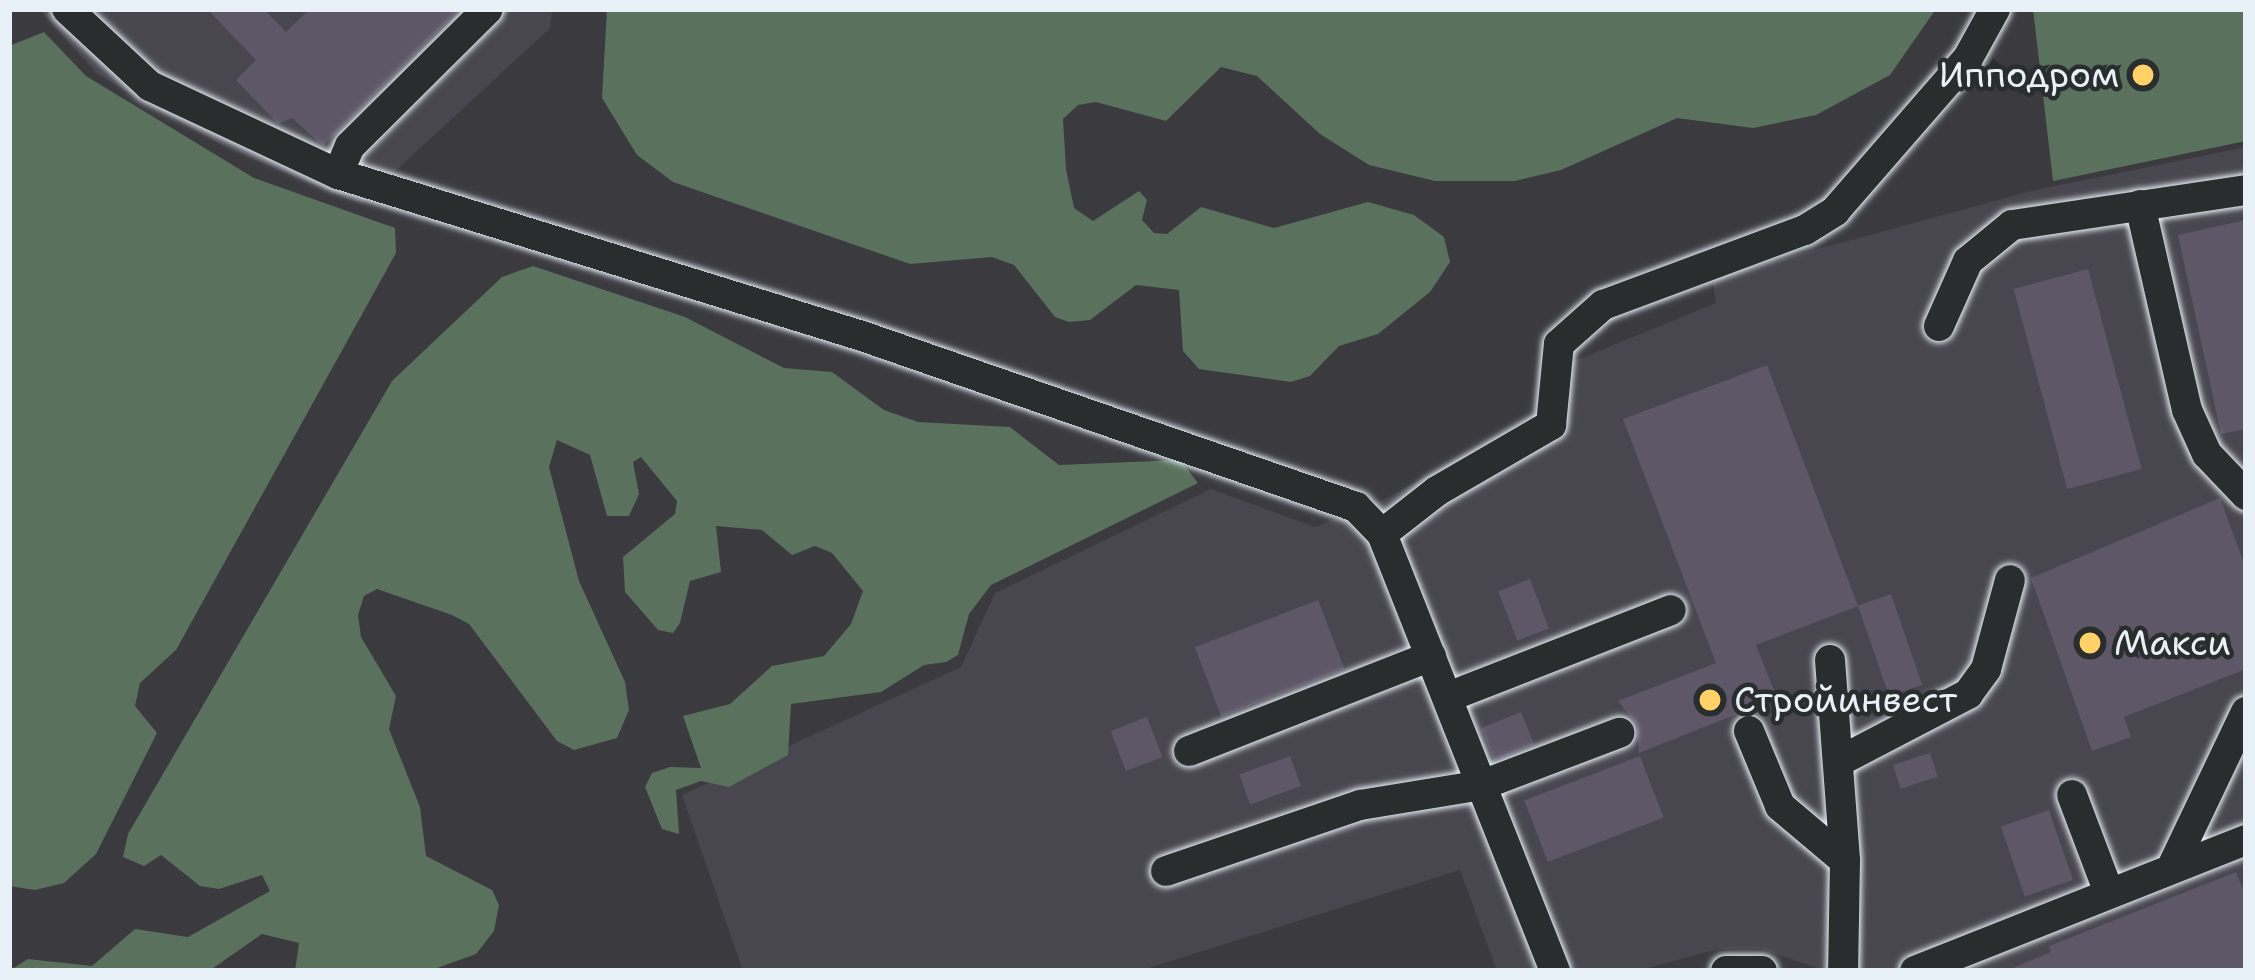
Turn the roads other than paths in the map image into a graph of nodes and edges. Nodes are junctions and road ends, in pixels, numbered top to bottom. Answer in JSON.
{"nodes":[{"id":1,"x":67,"y":9,"type":"edge"},
{"id":2,"x":488,"y":9,"type":"edge"},
{"id":3,"x":1996,"y":9,"type":"edge"},
{"id":4,"x":338,"y":174,"type":"junction"},
{"id":5,"x":2246,"y":190,"type":"edge"},
{"id":6,"x":2140,"y":205,"type":"junction"},
{"id":7,"x":1939,"y":326,"type":"dead end"},
{"id":8,"x":2246,"y":495,"type":"edge"},
{"id":9,"x":1382,"y":534,"type":"junction"},
{"id":10,"x":2010,"y":580,"type":"dead end"},
{"id":11,"x":1671,"y":610,"type":"dead end"},
{"id":12,"x":1431,"y":656,"type":"junction"},
{"id":13,"x":1830,"y":660,"type":"dead end"},
{"id":14,"x":1448,"y":697,"type":"junction"},
{"id":15,"x":2246,"y":712,"type":"edge"},
{"id":16,"x":1749,"y":731,"type":"dead end"},
{"id":17,"x":1619,"y":733,"type":"dead end"},
{"id":18,"x":1190,"y":751,"type":"dead end"},
{"id":19,"x":1838,"y":762,"type":"junction"},
{"id":20,"x":1482,"y":785,"type":"junction"},
{"id":21,"x":2072,"y":795,"type":"dead end"},
{"id":22,"x":2246,"y":840,"type":"edge"},
{"id":23,"x":1845,"y":861,"type":"junction"},
{"id":24,"x":2172,"y":867,"type":"junction"},
{"id":25,"x":1166,"y":871,"type":"dead end"},
{"id":26,"x":2109,"y":893,"type":"junction"},
{"id":27,"x":1555,"y":971,"type":"edge"},
{"id":28,"x":1726,"y":971,"type":"edge"},
{"id":29,"x":1762,"y":971,"type":"edge"},
{"id":30,"x":1843,"y":971,"type":"edge"},
{"id":31,"x":1915,"y":971,"type":"edge"}],
"edges":[{"from":1,"to":4,"type":"street"},
{"from":2,"to":4,"type":"street"},
{"from":3,"to":9,"type":"street"},
{"from":4,"to":9,"type":"street"},
{"from":5,"to":6,"type":"street"},
{"from":6,"to":7,"type":"street"},
{"from":6,"to":8,"type":"street"},
{"from":9,"to":12,"type":"street"},
{"from":10,"to":19,"type":"street"},
{"from":11,"to":14,"type":"street"},
{"from":12,"to":14,"type":"street"},
{"from":12,"to":18,"type":"street"},
{"from":13,"to":19,"type":"street"},
{"from":14,"to":20,"type":"street"},
{"from":15,"to":24,"type":"street"},
{"from":16,"to":23,"type":"street"},
{"from":17,"to":20,"type":"street"},
{"from":19,"to":23,"type":"street"},
{"from":20,"to":25,"type":"street"},
{"from":20,"to":27,"type":"street"},
{"from":21,"to":26,"type":"street"},
{"from":22,"to":24,"type":"street"},
{"from":23,"to":30,"type":"street"},
{"from":24,"to":26,"type":"street"},
{"from":26,"to":31,"type":"street"},
{"from":28,"to":29,"type":"street"}]}
